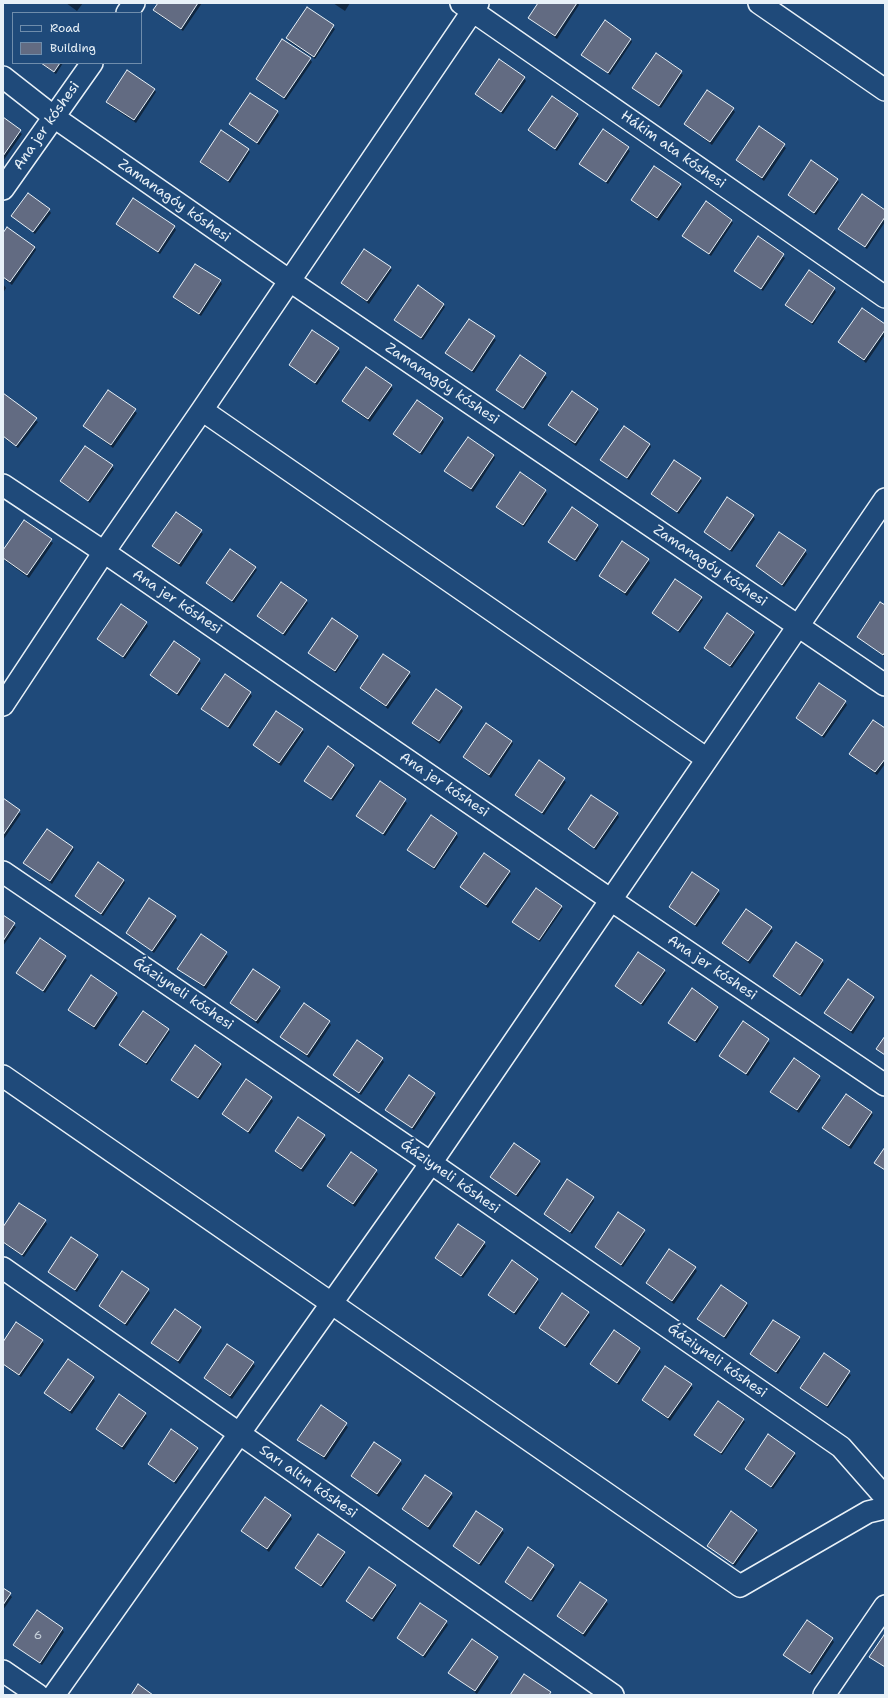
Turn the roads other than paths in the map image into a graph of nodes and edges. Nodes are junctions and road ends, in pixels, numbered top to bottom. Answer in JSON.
{"nodes":[{"id":1,"x":134,"y":3,"type":"edge"},
{"id":2,"x":758,"y":3,"type":"edge"},
{"id":3,"x":470,"y":6,"type":"edge"},
{"id":4,"x":128,"y":12,"type":"edge"},
{"id":5,"x":91,"y":64,"type":"edge"},
{"id":6,"x":3,"y":77,"type":"edge"},
{"id":7,"x":885,"y":90,"type":"edge"},
{"id":8,"x":54,"y":117,"type":"junction"},
{"id":9,"x":3,"y":189,"type":"edge"},
{"id":10,"x":290,"y":281,"type":"junction"},
{"id":11,"x":885,"y":297,"type":"edge"},
{"id":12,"x":202,"y":410,"type":"junction"},
{"id":13,"x":3,"y":485,"type":"edge"},
{"id":14,"x":885,"y":499,"type":"edge"},
{"id":15,"x":104,"y":552,"type":"junction"},
{"id":16,"x":798,"y":626,"type":"junction"},
{"id":17,"x":885,"y":685,"type":"edge"},
{"id":18,"x":3,"y":705,"type":"edge"},
{"id":19,"x":707,"y":759,"type":"junction"},
{"id":20,"x":3,"y":872,"type":"edge"},
{"id":21,"x":611,"y":900,"type":"junction"},
{"id":22,"x":3,"y":1076,"type":"edge"},
{"id":23,"x":885,"y":1085,"type":"edge"},
{"id":24,"x":431,"y":1163,"type":"junction"},
{"id":25,"x":3,"y":1268,"type":"edge"},
{"id":26,"x":332,"y":1303,"type":"junction"},
{"id":27,"x":240,"y":1434,"type":"junction"},
{"id":28,"x":885,"y":1496,"type":"edge"},
{"id":29,"x":885,"y":1508,"type":"edge"},
{"id":30,"x":885,"y":1606,"type":"edge"},
{"id":31,"x":3,"y":1671,"type":"edge"},
{"id":32,"x":38,"y":1695,"type":"edge"},
{"id":33,"x":54,"y":1695,"type":"edge"},
{"id":34,"x":613,"y":1695,"type":"edge"},
{"id":35,"x":824,"y":1695,"type":"edge"}],
"edges":[{"from":1,"to":4,"type":"street"},
{"from":2,"to":7,"type":"street"},
{"from":3,"to":10,"type":"street"},
{"from":3,"to":11,"type":"street","name":"Hákim ata kóshesi"},
{"from":5,"to":8,"type":"street","name":"Ana jer kóshesi"},
{"from":6,"to":8,"type":"street","name":"Zamanagóy kóshesi"},
{"from":8,"to":9,"type":"street","name":"Ana jer kóshesi"},
{"from":8,"to":10,"type":"street","name":"Zamanagóy kóshesi"},
{"from":10,"to":12,"type":"street"},
{"from":10,"to":16,"type":"street","name":"Zamanagóy kóshesi"},
{"from":12,"to":15,"type":"street"},
{"from":12,"to":19,"type":"street"},
{"from":13,"to":15,"type":"street","name":"Ana jer kóshesi"},
{"from":14,"to":16,"type":"street"},
{"from":15,"to":18,"type":"street"},
{"from":15,"to":21,"type":"street","name":"Ana jer kóshesi"},
{"from":16,"to":17,"type":"street","name":"Zamanagóy kóshesi"},
{"from":16,"to":19,"type":"street"},
{"from":19,"to":21,"type":"street"},
{"from":20,"to":24,"type":"street","name":"Ǵáziyneli kóshesi"},
{"from":21,"to":23,"type":"street","name":"Ana jer kóshesi"},
{"from":21,"to":24,"type":"street"},
{"from":22,"to":26,"type":"street"},
{"from":24,"to":26,"type":"street"},
{"from":24,"to":28,"type":"street","name":"Ǵáziyneli kóshesi"},
{"from":25,"to":27,"type":"street","name":"Sarı altın kóshesi"},
{"from":26,"to":27,"type":"street"},
{"from":26,"to":29,"type":"street"},
{"from":27,"to":33,"type":"street"},
{"from":27,"to":34,"type":"street","name":"Sarı altın kóshesi"},
{"from":30,"to":35,"type":"street"},
{"from":31,"to":32,"type":"street"}]}
